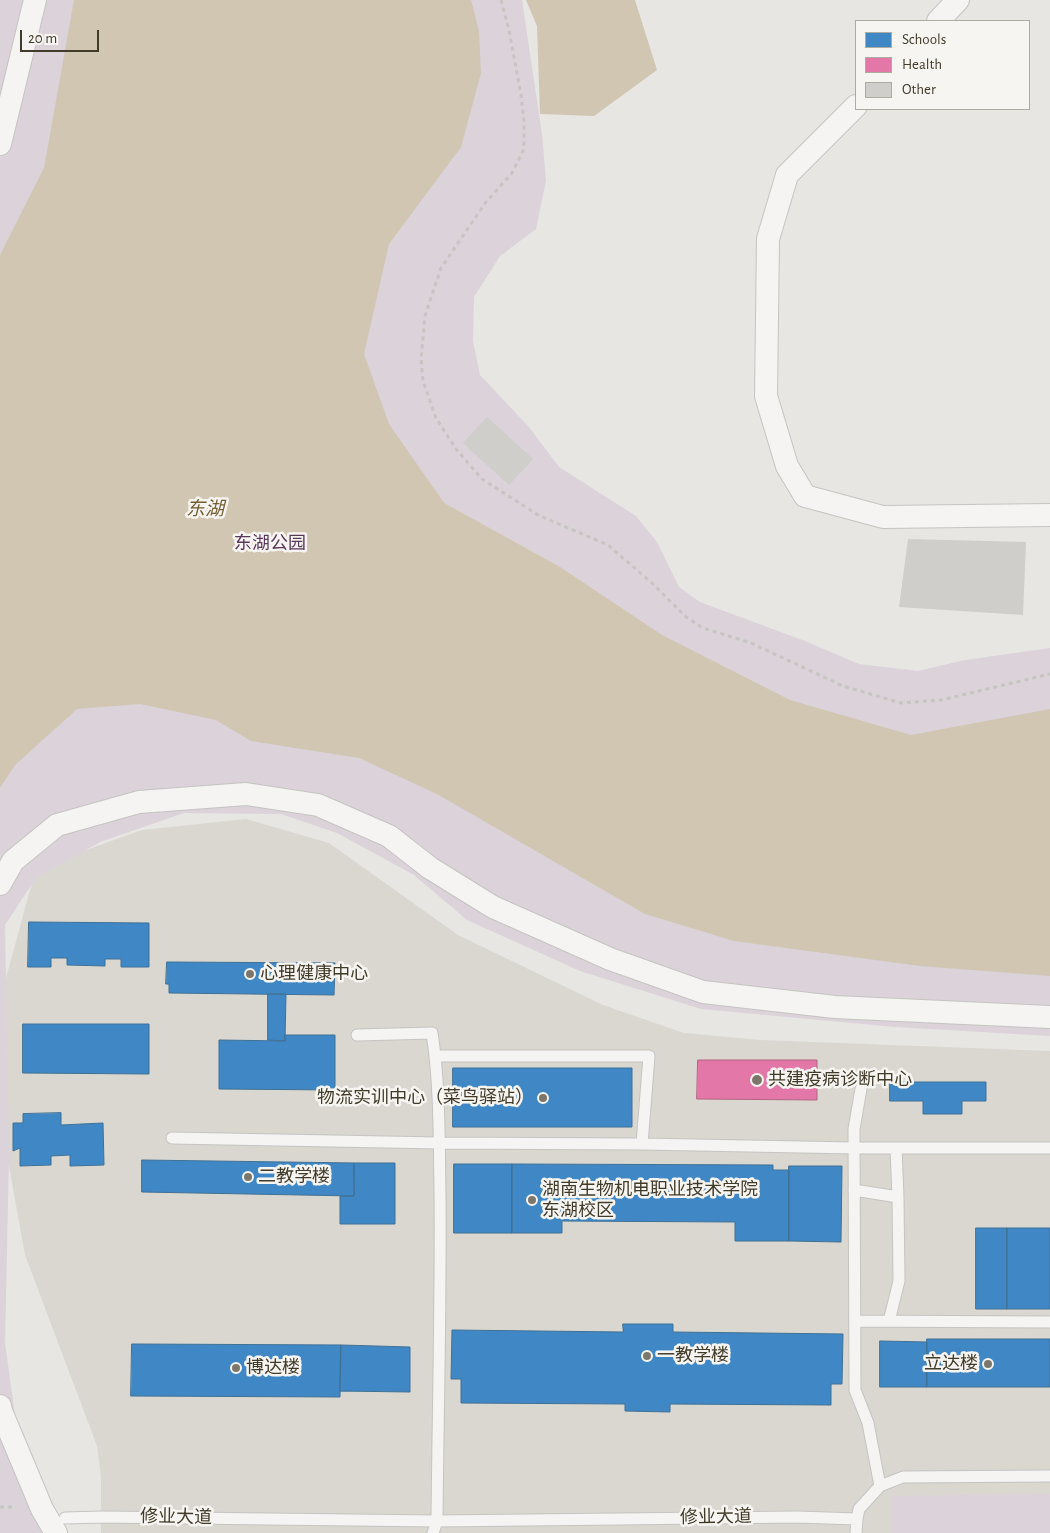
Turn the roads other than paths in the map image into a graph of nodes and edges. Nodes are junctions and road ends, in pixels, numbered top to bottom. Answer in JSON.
{"nodes":[{"id":1,"x":35,"y":0,"type":"edge"},
{"id":2,"x":958,"y":0,"type":"edge"},
{"id":3,"x":939,"y":20,"type":"edge"},
{"id":4,"x":855,"y":107,"type":"edge"},
{"id":5,"x":0,"y":144,"type":"edge"},
{"id":6,"x":1050,"y":514,"type":"edge"},
{"id":7,"x":0,"y":884,"type":"edge"},
{"id":8,"x":1050,"y":1017,"type":"edge"},
{"id":9,"x":357,"y":1035,"type":"dead end"},
{"id":10,"x":436,"y":1056,"type":"junction"},
{"id":11,"x":861,"y":1089,"type":"dead end"},
{"id":12,"x":172,"y":1138,"type":"dead end"},
{"id":13,"x":439,"y":1143,"type":"junction"},
{"id":14,"x":642,"y":1144,"type":"junction"},
{"id":15,"x":854,"y":1148,"type":"junction"},
{"id":16,"x":896,"y":1148,"type":"junction"},
{"id":17,"x":1050,"y":1148,"type":"edge"},
{"id":18,"x":854,"y":1190,"type":"junction"},
{"id":19,"x":898,"y":1197,"type":"junction"},
{"id":20,"x":855,"y":1321,"type":"junction"},
{"id":21,"x":889,"y":1321,"type":"junction"},
{"id":22,"x":1050,"y":1322,"type":"edge"},
{"id":23,"x":0,"y":1406,"type":"edge"},
{"id":24,"x":1050,"y":1476,"type":"edge"},
{"id":25,"x":880,"y":1486,"type":"junction"},
{"id":26,"x":857,"y":1519,"type":"junction"},
{"id":27,"x":436,"y":1520,"type":"junction"},
{"id":28,"x":61,"y":1525,"type":"edge"},
{"id":29,"x":433,"y":1533,"type":"edge"},
{"id":30,"x":856,"y":1533,"type":"edge"}],
"edges":[{"from":1,"to":5,"type":"street"},
{"from":2,"to":3,"type":"street"},
{"from":4,"to":6,"type":"street"},
{"from":7,"to":8,"type":"street"},
{"from":9,"to":10,"type":"lane"},
{"from":10,"to":13,"type":"lane"},
{"from":10,"to":14,"type":"lane"},
{"from":11,"to":15,"type":"lane"},
{"from":12,"to":13,"type":"lane"},
{"from":13,"to":14,"type":"lane"},
{"from":13,"to":27,"type":"lane"},
{"from":14,"to":15,"type":"lane"},
{"from":15,"to":16,"type":"lane"},
{"from":15,"to":18,"type":"lane"},
{"from":16,"to":17,"type":"lane"},
{"from":16,"to":19,"type":"lane"},
{"from":18,"to":19,"type":"lane"},
{"from":18,"to":20,"type":"lane"},
{"from":19,"to":21,"type":"lane"},
{"from":20,"to":21,"type":"lane"},
{"from":20,"to":25,"type":"lane"},
{"from":21,"to":22,"type":"lane"},
{"from":23,"to":28,"type":"street"},
{"from":24,"to":25,"type":"lane"},
{"from":25,"to":26,"type":"lane"},
{"from":26,"to":27,"type":"lane","name":"修业大道"},
{"from":26,"to":30,"type":"lane"},
{"from":27,"to":28,"type":"lane","name":"修业大道"},
{"from":27,"to":29,"type":"lane"}]}
